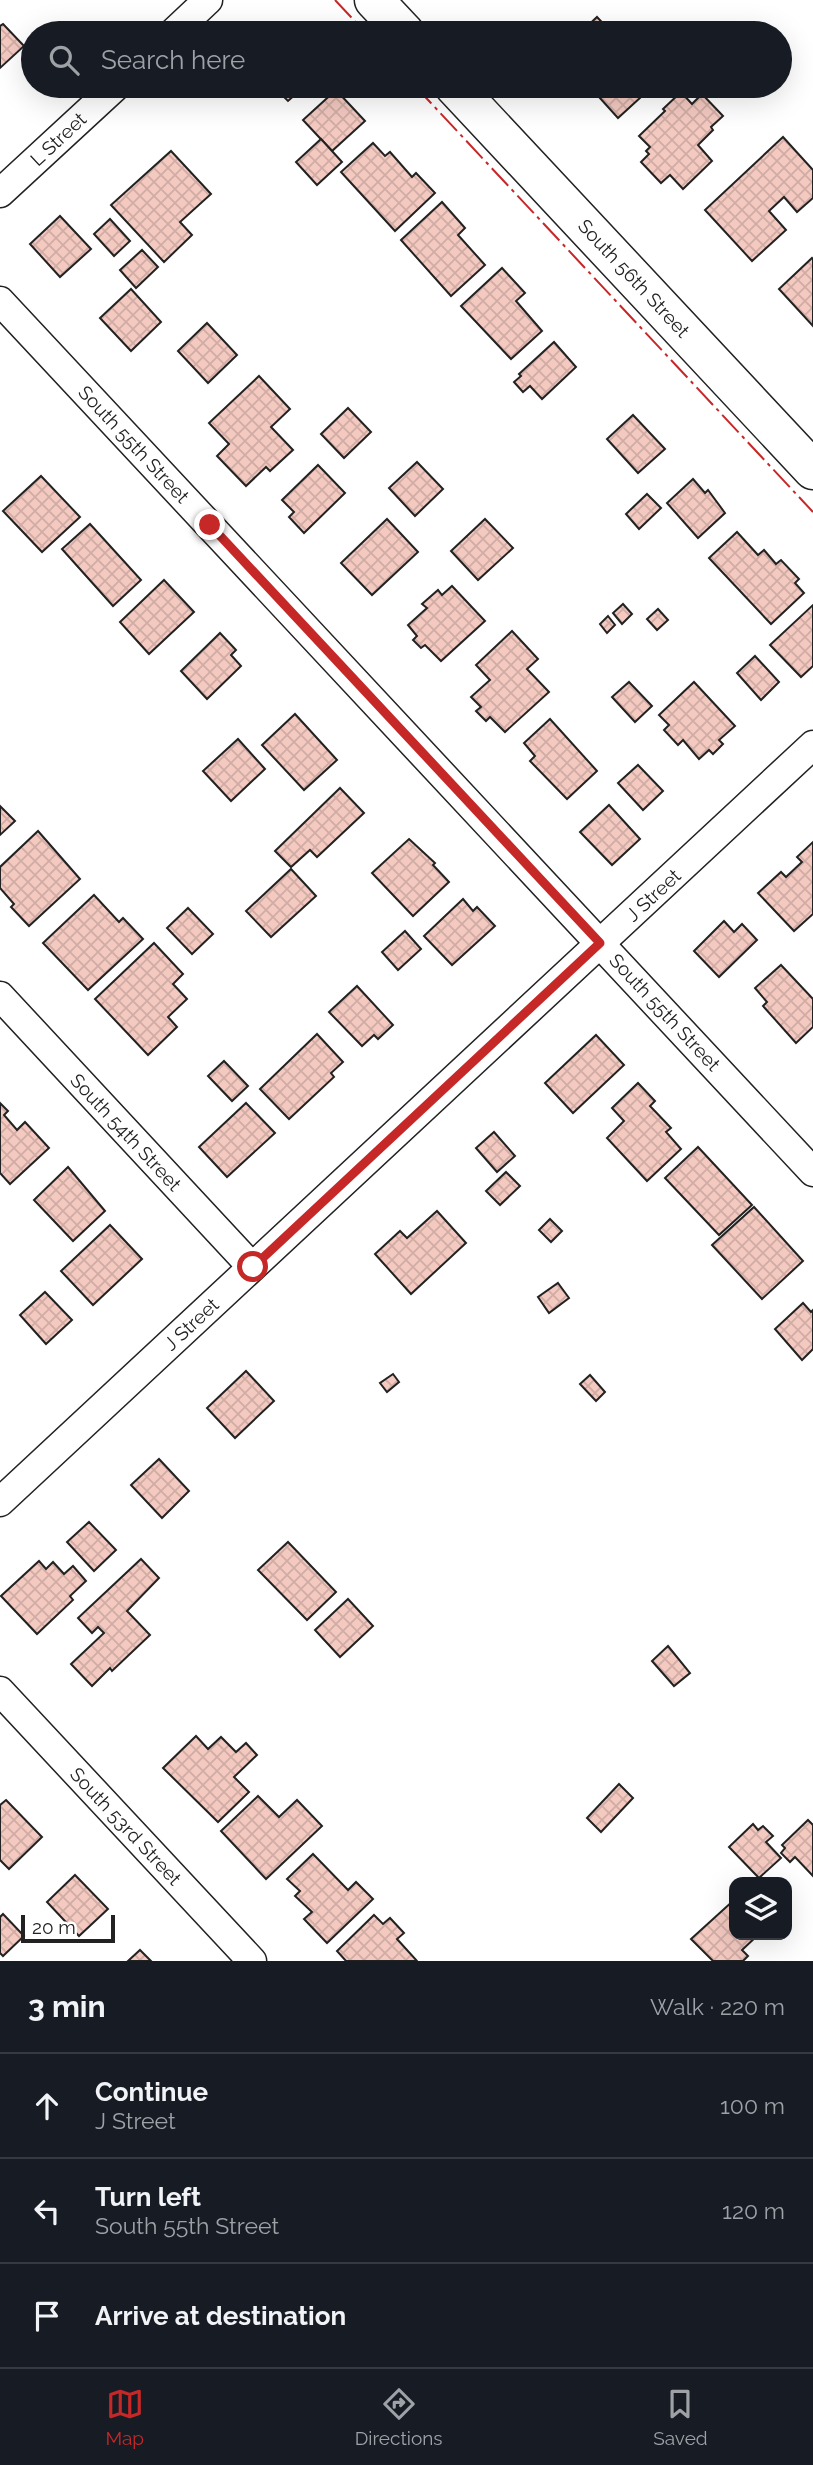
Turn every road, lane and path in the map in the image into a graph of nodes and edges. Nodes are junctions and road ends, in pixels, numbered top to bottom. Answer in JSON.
{"nodes":[{"id":1,"x":208,"y":0,"type":"edge"},
{"id":2,"x":374,"y":0,"type":"edge"},
{"id":3,"x":186,"y":21,"type":"edge"},
{"id":4,"x":394,"y":21,"type":"edge"},
{"id":5,"x":103,"y":98,"type":"edge"},
{"id":6,"x":465,"y":98,"type":"edge"},
{"id":7,"x":0,"y":193,"type":"edge"},
{"id":8,"x":0,"y":301,"type":"edge"},
{"id":9,"x":813,"y":470,"type":"edge"},
{"id":10,"x":813,"y":745,"type":"edge"},
{"id":11,"x":600,"y":943,"type":"junction"},
{"id":12,"x":0,"y":996,"type":"edge"},
{"id":13,"x":813,"y":1172,"type":"edge"},
{"id":14,"x":253,"y":1267,"type":"junction"},
{"id":15,"x":0,"y":1502,"type":"edge"},
{"id":16,"x":0,"y":1691,"type":"edge"},
{"id":17,"x":252,"y":1961,"type":"edge"}],
"edges":[{"from":1,"to":3,"type":"street"},
{"from":2,"to":4,"type":"main road"},
{"from":5,"to":7,"type":"street","name":"L Street"},
{"from":6,"to":9,"type":"main road","name":"South 56th Street"},
{"from":8,"to":11,"type":"street","name":"South 55th Street"},
{"from":10,"to":11,"type":"street","name":"J Street"},
{"from":11,"to":13,"type":"street","name":"South 55th Street"},
{"from":11,"to":14,"type":"street","name":"J Street"},
{"from":12,"to":14,"type":"street","name":"South 54th Street"},
{"from":14,"to":15,"type":"street","name":"J Street"},
{"from":16,"to":17,"type":"street","name":"South 53rd Street"}]}
